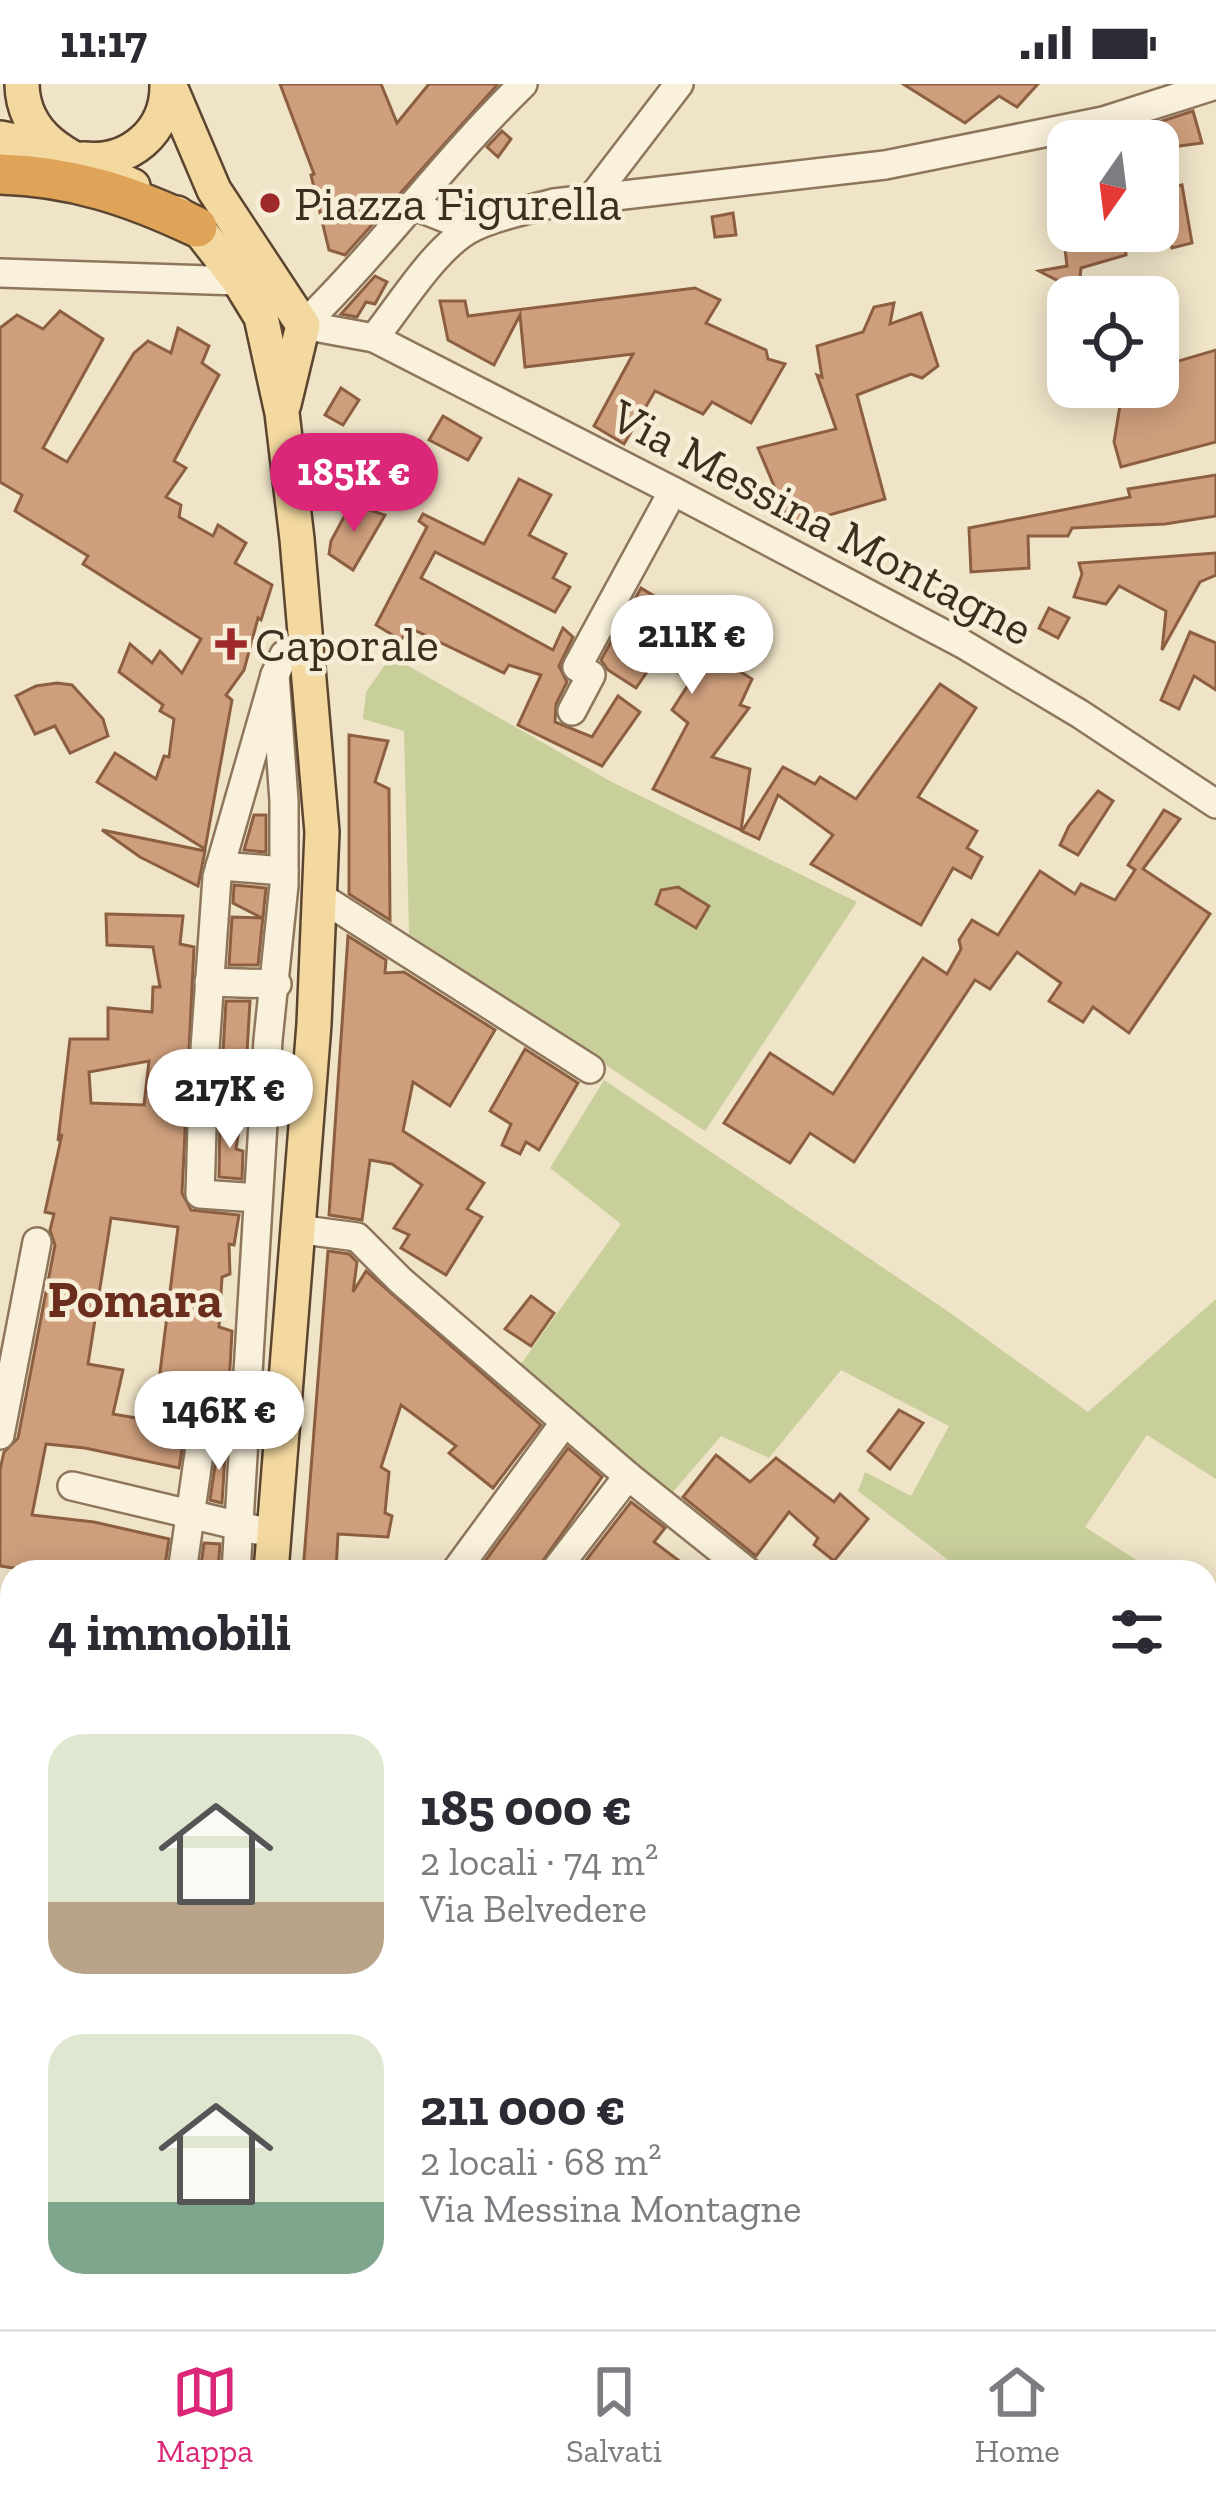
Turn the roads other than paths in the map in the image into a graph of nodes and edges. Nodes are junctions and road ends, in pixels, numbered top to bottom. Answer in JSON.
{"nodes":[{"id":1,"x":22,"y":84,"type":"edge"},
{"id":2,"x":168,"y":84,"type":"edge"},
{"id":3,"x":523,"y":84,"type":"edge"},
{"id":4,"x":679,"y":84,"type":"edge"},
{"id":5,"x":1216,"y":85,"type":"edge"},
{"id":6,"x":0,"y":139,"type":"edge"},
{"id":7,"x":67,"y":154,"type":"junction"},
{"id":8,"x":0,"y":172,"type":"edge"},
{"id":9,"x":591,"y":199,"type":"junction"},
{"id":10,"x":412,"y":205,"type":"junction"},
{"id":11,"x":197,"y":227,"type":"junction"},
{"id":12,"x":470,"y":228,"type":"junction"},
{"id":13,"x":0,"y":273,"type":"edge"},
{"id":14,"x":239,"y":280,"type":"junction"},
{"id":15,"x":261,"y":317,"type":"junction"},
{"id":16,"x":303,"y":325,"type":"junction"},
{"id":17,"x":374,"y":338,"type":"junction"},
{"id":18,"x":282,"y":413,"type":"junction"},
{"id":19,"x":673,"y":491,"type":"junction"},
{"id":20,"x":309,"y":648,"type":"junction"},
{"id":21,"x":274,"y":675,"type":"junction"},
{"id":22,"x":572,"y":711,"type":"dead end"},
{"id":23,"x":284,"y":801,"type":"junction"},
{"id":24,"x":239,"y":802,"type":"junction"},
{"id":25,"x":1216,"y":804,"type":"edge"},
{"id":26,"x":220,"y":866,"type":"junction"},
{"id":27,"x":284,"y":872,"type":"junction"},
{"id":28,"x":320,"y":896,"type":"junction"},
{"id":29,"x":209,"y":982,"type":"junction"},
{"id":30,"x":277,"y":983,"type":"junction"},
{"id":31,"x":590,"y":1069,"type":"dead end"},
{"id":32,"x":203,"y":1101,"type":"junction"},
{"id":33,"x":265,"y":1107,"type":"junction"},
{"id":34,"x":258,"y":1198,"type":"junction"},
{"id":35,"x":296,"y":1228,"type":"junction"},
{"id":36,"x":37,"y":1242,"type":"dead end"},
{"id":37,"x":246,"y":1422,"type":"junction"},
{"id":38,"x":565,"y":1422,"type":"junction"},
{"id":39,"x":0,"y":1435,"type":"edge"},
{"id":40,"x":628,"y":1475,"type":"junction"},
{"id":41,"x":72,"y":1486,"type":"dead end"},
{"id":42,"x":192,"y":1514,"type":"junction"},
{"id":43,"x":240,"y":1526,"type":"junction"},
{"id":44,"x":273,"y":1533,"type":"junction"},
{"id":45,"x":184,"y":1560,"type":"edge"},
{"id":46,"x":237,"y":1560,"type":"edge"},
{"id":47,"x":272,"y":1560,"type":"edge"},
{"id":48,"x":464,"y":1560,"type":"edge"},
{"id":49,"x":563,"y":1560,"type":"edge"},
{"id":50,"x":733,"y":1560,"type":"edge"}],
"edges":[{"from":1,"to":7,"type":"main road"},
{"from":2,"to":7,"type":"main road"},
{"from":2,"to":16,"type":"main road"},
{"from":3,"to":10,"type":"street"},
{"from":4,"to":9,"type":"street"},
{"from":5,"to":9,"type":"street"},
{"from":6,"to":7,"type":"main road"},
{"from":7,"to":8,"type":"highway"},
{"from":7,"to":11,"type":"main road"},
{"from":8,"to":11,"type":"highway"},
{"from":9,"to":12,"type":"street"},
{"from":10,"to":12,"type":"street"},
{"from":10,"to":16,"type":"street"},
{"from":11,"to":14,"type":"main road"},
{"from":12,"to":17,"type":"street"},
{"from":13,"to":14,"type":"street"},
{"from":14,"to":15,"type":"main road"},
{"from":15,"to":16,"type":"main road"},
{"from":15,"to":18,"type":"main road"},
{"from":16,"to":17,"type":"street","name":"Via Messina Montagne"},
{"from":16,"to":18,"type":"main road"},
{"from":17,"to":19,"type":"street","name":"Via Messina Montagne"},
{"from":18,"to":20,"type":"main road"},
{"from":19,"to":22,"type":"street"},
{"from":19,"to":25,"type":"street","name":"Via Messina Montagne"},
{"from":20,"to":21,"type":"street"},
{"from":20,"to":28,"type":"main road"},
{"from":21,"to":23,"type":"street"},
{"from":21,"to":24,"type":"street"},
{"from":23,"to":24,"type":"street"},
{"from":23,"to":27,"type":"street"},
{"from":24,"to":26,"type":"street"},
{"from":26,"to":27,"type":"street"},
{"from":26,"to":29,"type":"street"},
{"from":27,"to":30,"type":"street"},
{"from":28,"to":31,"type":"street"},
{"from":28,"to":35,"type":"main road"},
{"from":29,"to":30,"type":"street"},
{"from":29,"to":32,"type":"street"},
{"from":30,"to":33,"type":"street"},
{"from":32,"to":33,"type":"street"},
{"from":32,"to":34,"type":"street"},
{"from":33,"to":34,"type":"street"},
{"from":34,"to":37,"type":"street"},
{"from":35,"to":38,"type":"street"},
{"from":35,"to":44,"type":"main road"},
{"from":36,"to":39,"type":"street"},
{"from":37,"to":42,"type":"street"},
{"from":37,"to":43,"type":"street"},
{"from":38,"to":40,"type":"street"},
{"from":38,"to":48,"type":"street"},
{"from":40,"to":49,"type":"street"},
{"from":40,"to":50,"type":"street"},
{"from":41,"to":42,"type":"street"},
{"from":42,"to":43,"type":"street"},
{"from":42,"to":45,"type":"street"},
{"from":43,"to":44,"type":"street"},
{"from":43,"to":46,"type":"street"},
{"from":44,"to":47,"type":"main road"}]}
